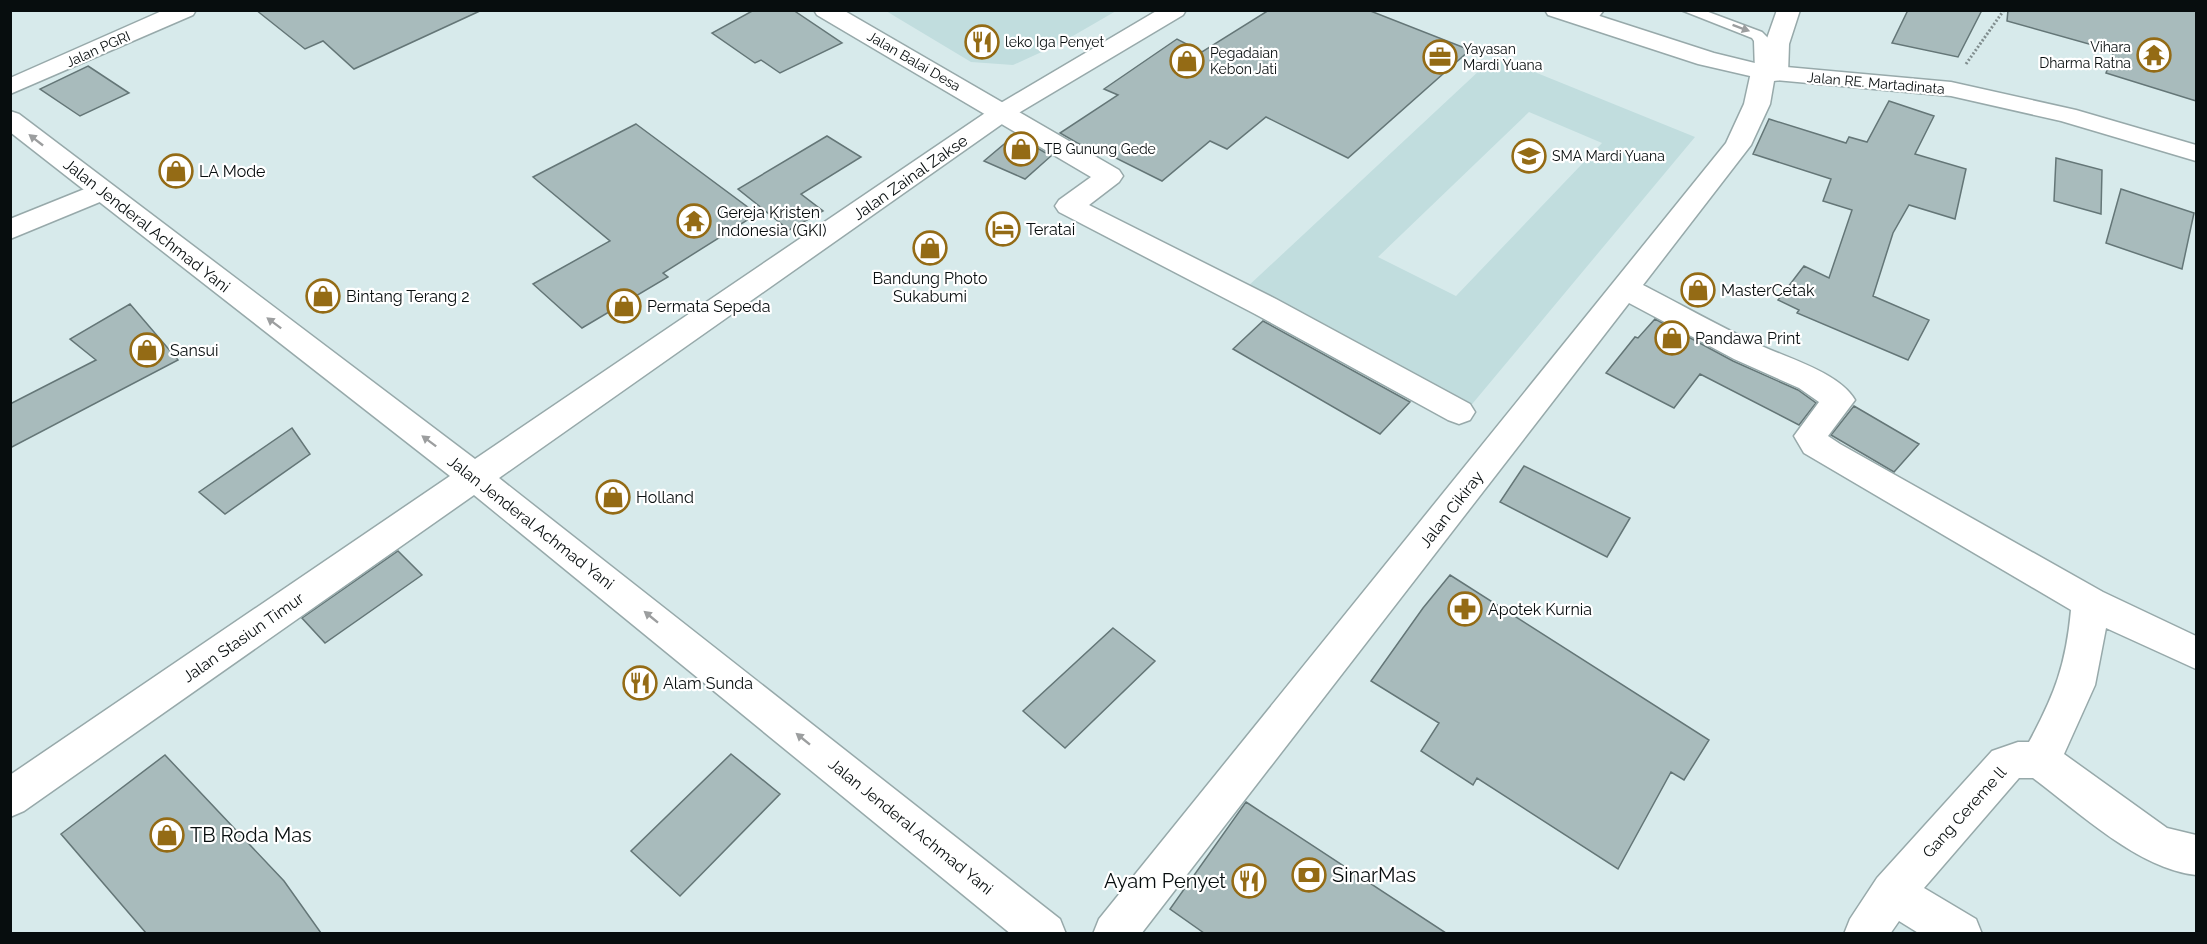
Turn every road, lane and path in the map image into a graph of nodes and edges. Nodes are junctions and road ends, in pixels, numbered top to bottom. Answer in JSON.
{"nodes":[{"id":1,"x":185,"y":10,"type":"edge"},
{"id":2,"x":825,"y":10,"type":"edge"},
{"id":3,"x":1175,"y":10,"type":"edge"},
{"id":4,"x":1556,"y":10,"type":"edge"},
{"id":5,"x":1688,"y":10,"type":"edge"},
{"id":6,"x":1789,"y":10,"type":"edge"},
{"id":7,"x":2004,"y":10,"type":"edge"},
{"id":8,"x":1592,"y":16,"type":"edge"},
{"id":9,"x":1770,"y":73,"type":"junction"},
{"id":10,"x":10,"y":87,"type":"edge"},
{"id":11,"x":1951,"y":89,"type":"junction"},
{"id":12,"x":1003,"y":112,"type":"junction"},
{"id":13,"x":10,"y":119,"type":"edge"},
{"id":14,"x":2196,"y":153,"type":"edge"},
{"id":15,"x":102,"y":191,"type":"junction"},
{"id":16,"x":10,"y":230,"type":"edge"},
{"id":17,"x":1624,"y":288,"type":"junction"},
{"id":18,"x":1459,"y":412,"type":"dead end"},
{"id":19,"x":475,"y":477,"type":"junction"},
{"id":20,"x":2090,"y":603,"type":"junction"},
{"id":21,"x":2196,"y":653,"type":"edge"},
{"id":22,"x":2040,"y":760,"type":"junction"},
{"id":23,"x":10,"y":798,"type":"edge"},
{"id":24,"x":2196,"y":855,"type":"edge"},
{"id":25,"x":1892,"y":893,"type":"junction"},
{"id":26,"x":1045,"y":933,"type":"edge"},
{"id":27,"x":1114,"y":933,"type":"edge"},
{"id":28,"x":1865,"y":933,"type":"edge"},
{"id":29,"x":1961,"y":933,"type":"edge"}],
"edges":[{"from":1,"to":10,"type":"street","name":"Jalan PGRI"},
{"from":2,"to":12,"type":"street","name":"Jalan Balai Desa"},
{"from":3,"to":12,"type":"street","name":"Jalan Zainal Zakse"},
{"from":4,"to":8,"type":"street","name":"Jalan RE. Martadinata"},
{"from":5,"to":9,"type":"lane","one_way":true},
{"from":6,"to":9,"type":"street","name":"Jalan Cikiray"},
{"from":7,"to":11,"type":"path"},
{"from":8,"to":9,"type":"street","name":"Jalan RE. Martadinata"},
{"from":9,"to":11,"type":"street","name":"Jalan RE. Martadinata"},
{"from":9,"to":17,"type":"street","name":"Jalan Cikiray"},
{"from":11,"to":14,"type":"street","name":"Jalan RE. Martadinata"},
{"from":12,"to":18,"type":"street","name":"Jalan Balai Desa"},
{"from":12,"to":19,"type":"street","name":"Jalan Zainal Zakse"},
{"from":15,"to":13,"type":"street","name":"Jalan Jenderal Achmad Yani","one_way":true},
{"from":15,"to":16,"type":"street"},
{"from":19,"to":15,"type":"street","name":"Jalan Jenderal Achmad Yani","one_way":true},
{"from":17,"to":20,"type":"street"},
{"from":17,"to":27,"type":"street","name":"Jalan Cikiray"},
{"from":19,"to":23,"type":"street","name":"Jalan Stasiun Timur"},
{"from":26,"to":19,"type":"street","name":"Jalan Jenderal Achmad Yani","one_way":true},
{"from":20,"to":21,"type":"street"},
{"from":20,"to":22,"type":"street"},
{"from":22,"to":24,"type":"street"},
{"from":22,"to":25,"type":"street","name":"Gang Cereme ll"},
{"from":25,"to":28,"type":"street","name":"Gang Cereme ll"},
{"from":25,"to":29,"type":"street"}]}
